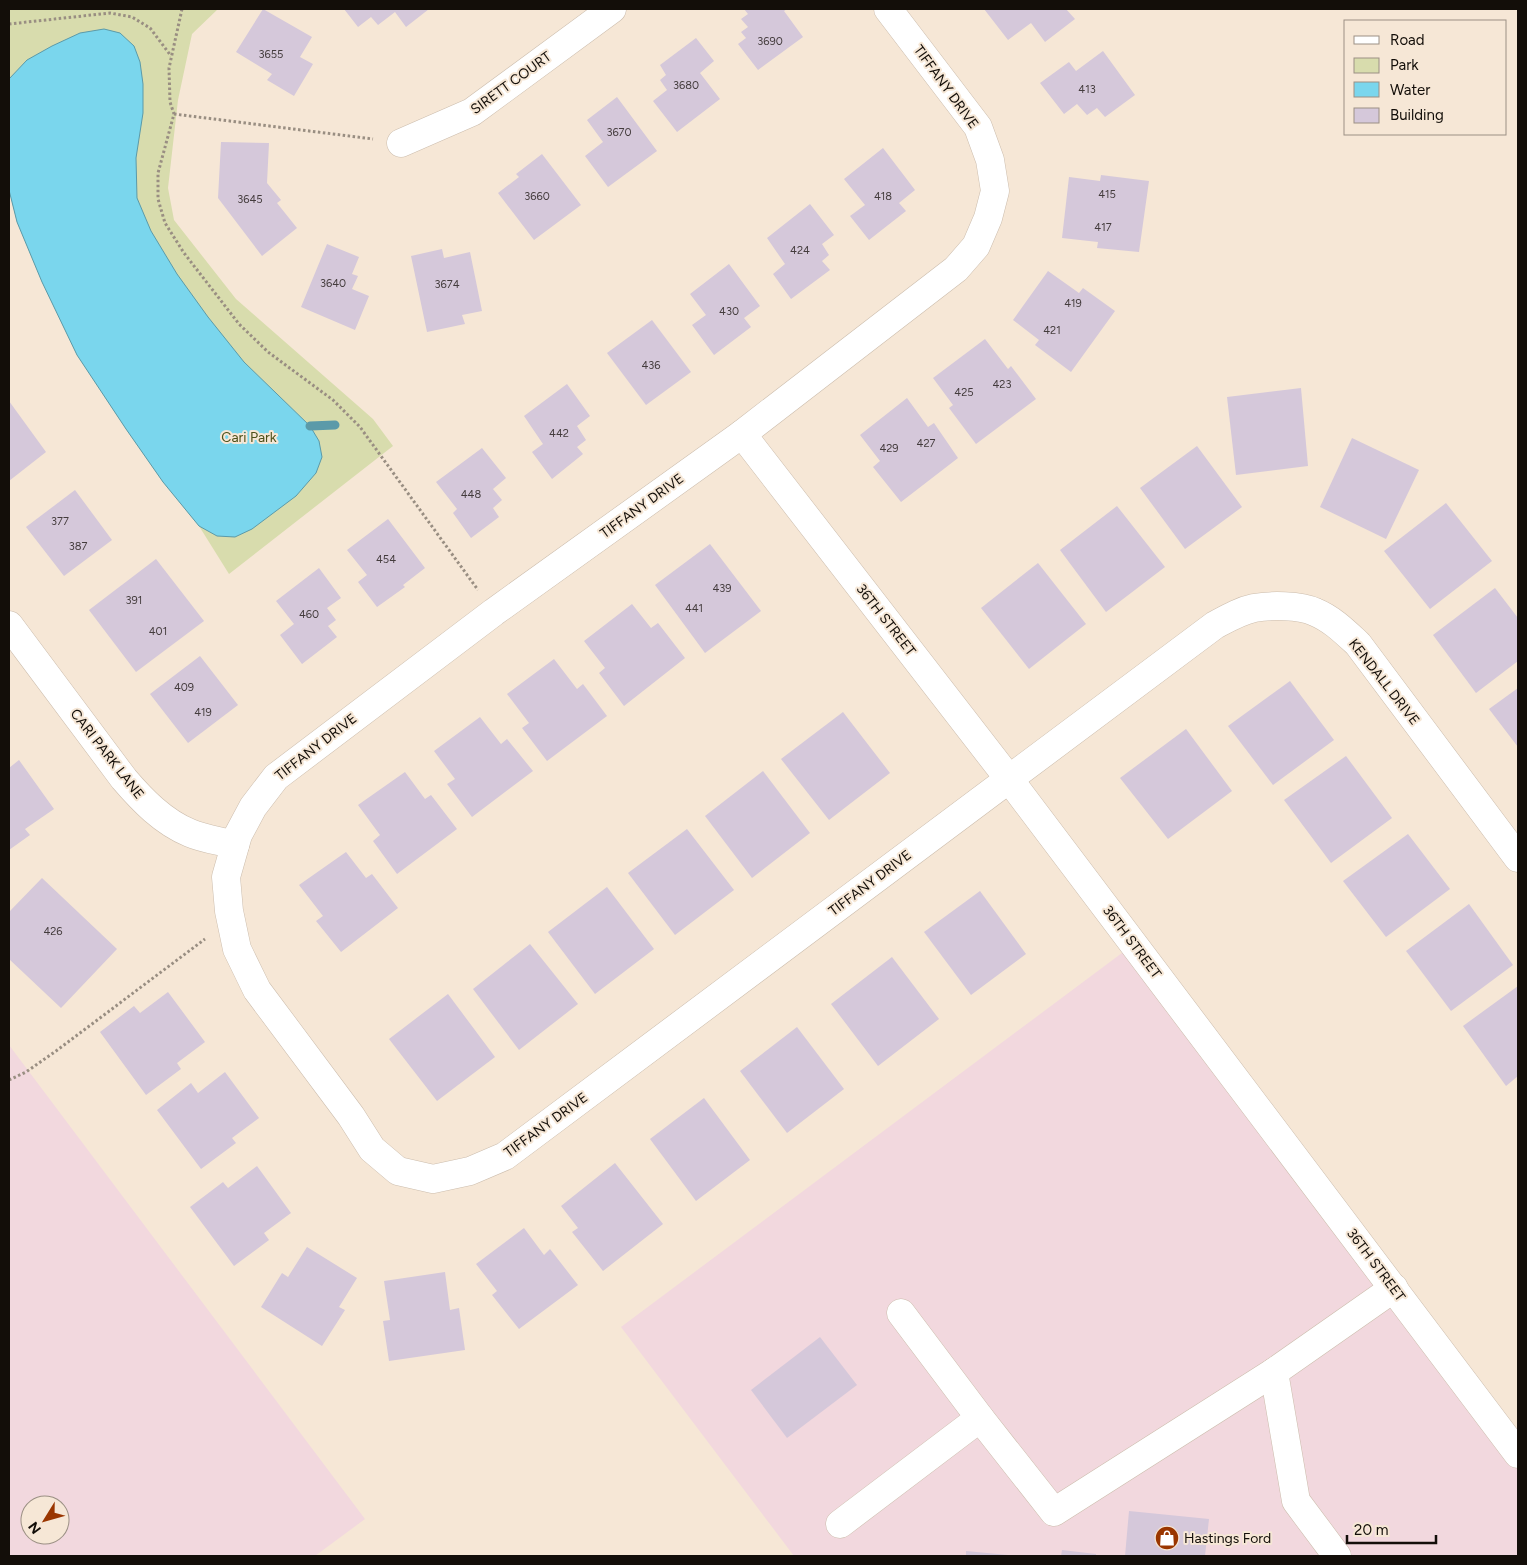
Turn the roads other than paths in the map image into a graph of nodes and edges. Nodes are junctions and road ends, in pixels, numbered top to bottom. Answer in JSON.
{"nodes":[{"id":1,"x":612,"y":9,"type":"edge"},
{"id":2,"x":888,"y":9,"type":"edge"},
{"id":3,"x":401,"y":143,"type":"road end"},
{"id":4,"x":742,"y":434,"type":"junction"},
{"id":5,"x":9,"y":625,"type":"edge"},
{"id":6,"x":1009,"y":779,"type":"junction"},
{"id":7,"x":235,"y":845,"type":"junction"},
{"id":8,"x":1518,"y":858,"type":"edge"},
{"id":9,"x":1394,"y":1288,"type":"junction"},
{"id":10,"x":901,"y":1313,"type":"dead end"},
{"id":11,"x":1274,"y":1372,"type":"junction"},
{"id":12,"x":980,"y":1418,"type":"junction"},
{"id":13,"x":1518,"y":1454,"type":"edge"},
{"id":14,"x":840,"y":1524,"type":"dead end"},
{"id":15,"x":1337,"y":1556,"type":"edge"}],
"edges":[{"from":1,"to":3,"type":"street","name":"SIRETT COURT"},
{"from":2,"to":4,"type":"street","name":"TIFFANY DRIVE"},
{"from":4,"to":6,"type":"street","name":"36TH STREET"},
{"from":4,"to":7,"type":"street","name":"TIFFANY DRIVE"},
{"from":5,"to":7,"type":"street","name":"CARI PARK LANE"},
{"from":6,"to":7,"type":"street","name":"TIFFANY DRIVE"},
{"from":6,"to":8,"type":"street","name":"KENDALL DRIVE"},
{"from":6,"to":9,"type":"street","name":"36TH STREET"},
{"from":9,"to":11,"type":"street"},
{"from":9,"to":13,"type":"street","name":"36TH STREET"},
{"from":10,"to":12,"type":"street"},
{"from":11,"to":12,"type":"street"},
{"from":11,"to":15,"type":"street"},
{"from":12,"to":14,"type":"street"}]}
